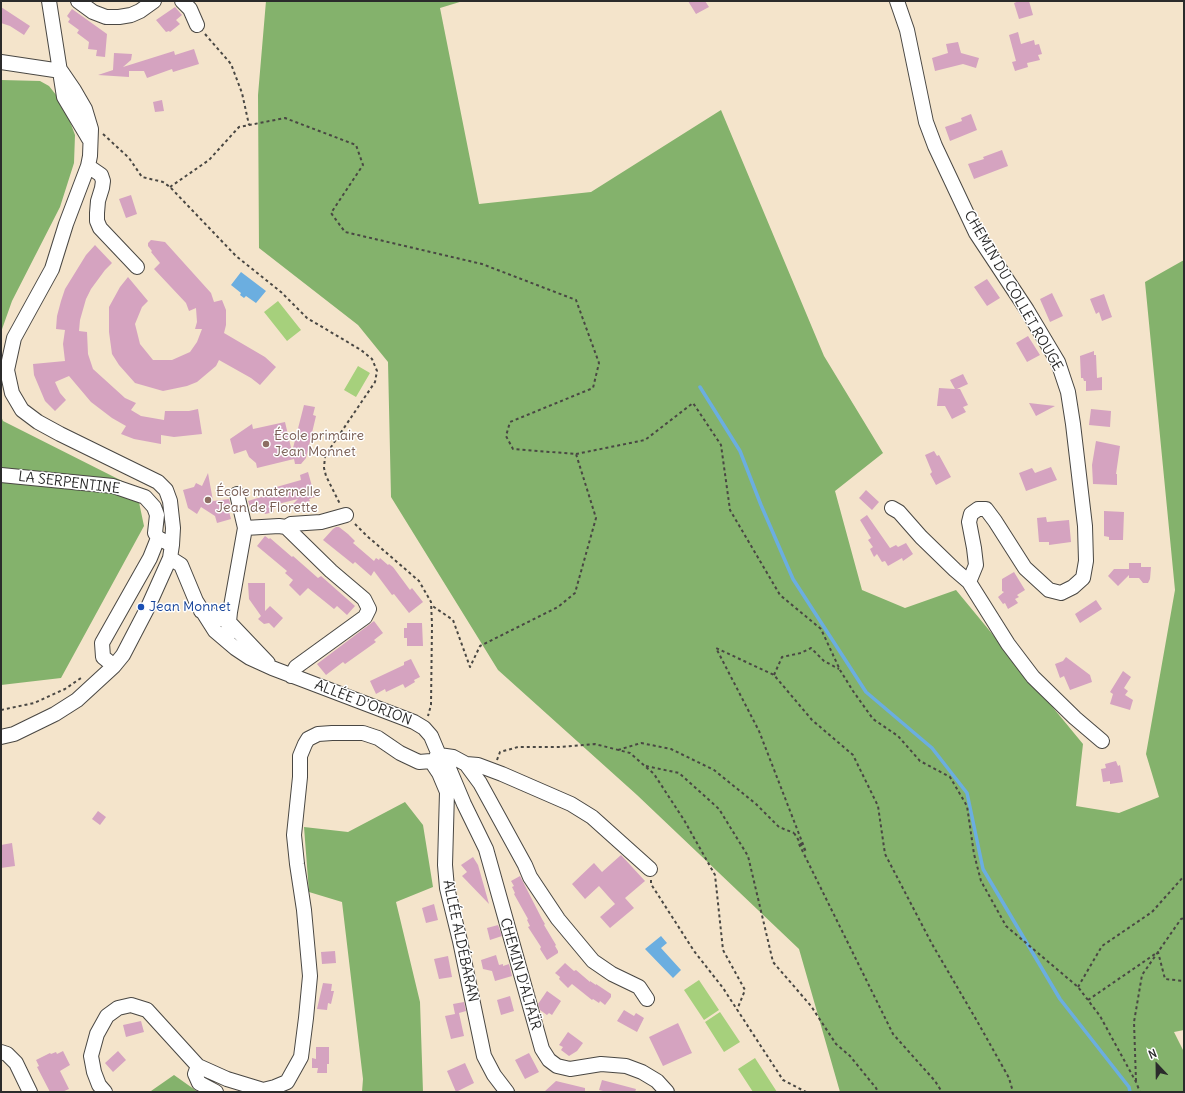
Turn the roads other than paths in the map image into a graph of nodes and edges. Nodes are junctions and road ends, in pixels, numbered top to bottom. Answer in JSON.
{"nodes":[{"id":1,"x":78,"y":1,"type":"edge"},
{"id":2,"x":154,"y":1,"type":"edge"},
{"id":3,"x":182,"y":1,"type":"edge"},
{"id":4,"x":897,"y":1,"type":"edge"},
{"id":5,"x":51,"y":3,"type":"edge"},
{"id":6,"x":197,"y":25,"type":"road end"},
{"id":7,"x":1,"y":62,"type":"edge"},
{"id":8,"x":61,"y":71,"type":"junction"},
{"id":9,"x":88,"y":166,"type":"junction"},
{"id":10,"x":137,"y":267,"type":"dead end"},
{"id":11,"x":1,"y":475,"type":"edge"},
{"id":12,"x":237,"y":494,"type":"dead end"},
{"id":13,"x":892,"y":508,"type":"dead end"},
{"id":14,"x":346,"y":515,"type":"road end"},
{"id":15,"x":286,"y":527,"type":"junction"},
{"id":16,"x":245,"y":528,"type":"junction"},
{"id":17,"x":158,"y":538,"type":"junction"},
{"id":18,"x":171,"y":552,"type":"junction"},
{"id":19,"x":969,"y":582,"type":"junction"},
{"id":20,"x":201,"y":611,"type":"junction"},
{"id":21,"x":229,"y":622,"type":"junction"},
{"id":22,"x":227,"y":641,"type":"junction"},
{"id":23,"x":114,"y":666,"type":"junction"},
{"id":24,"x":272,"y":668,"type":"junction"},
{"id":25,"x":292,"y":676,"type":"junction"},
{"id":26,"x":1,"y":737,"type":"edge"},
{"id":27,"x":1102,"y":741,"type":"dead end"},
{"id":28,"x":435,"y":758,"type":"junction"},
{"id":29,"x":466,"y":764,"type":"junction"},
{"id":30,"x":464,"y":804,"type":"junction"},
{"id":31,"x":447,"y":805,"type":"junction"},
{"id":32,"x":650,"y":869,"type":"road end"},
{"id":33,"x":647,"y":999,"type":"dead end"},
{"id":34,"x":1,"y":1052,"type":"edge"},
{"id":35,"x":198,"y":1066,"type":"junction"},
{"id":36,"x":30,"y":1092,"type":"edge"},
{"id":37,"x":105,"y":1092,"type":"edge"},
{"id":38,"x":216,"y":1092,"type":"edge"},
{"id":39,"x":507,"y":1092,"type":"edge"},
{"id":40,"x":667,"y":1092,"type":"edge"}],
"edges":[{"from":1,"to":2,"type":"street"},
{"from":3,"to":6,"type":"street"},
{"from":4,"to":19,"type":"street","name":"CHEMIN DU COLLET ROUGE"},
{"from":5,"to":8,"type":"street"},
{"from":7,"to":8,"type":"street"},
{"from":8,"to":9,"type":"street"},
{"from":9,"to":10,"type":"street"},
{"from":9,"to":18,"type":"street"},
{"from":11,"to":17,"type":"street","name":"LA SERPENTINE"},
{"from":12,"to":16,"type":"street"},
{"from":13,"to":19,"type":"street"},
{"from":14,"to":15,"type":"street"},
{"from":15,"to":16,"type":"street"},
{"from":15,"to":25,"type":"street"},
{"from":16,"to":21,"type":"street"},
{"from":17,"to":18,"type":"street"},
{"from":17,"to":23,"type":"street"},
{"from":18,"to":20,"type":"street","name":"ALLÉE D'ORION"},
{"from":18,"to":23,"type":"street"},
{"from":19,"to":27,"type":"street"},
{"from":20,"to":21,"type":"street","name":"ALLÉE D'ORION"},
{"from":20,"to":22,"type":"street","name":"ALLÉE D'ORION"},
{"from":21,"to":22,"type":"street"},
{"from":21,"to":24,"type":"street","name":"ALLÉE D'ORION"},
{"from":22,"to":24,"type":"street","name":"ALLÉE D'ORION"},
{"from":23,"to":26,"type":"street"},
{"from":24,"to":25,"type":"street","name":"ALLÉE D'ORION"},
{"from":25,"to":28,"type":"street","name":"ALLÉE D'ORION"},
{"from":28,"to":29,"type":"street"},
{"from":28,"to":30,"type":"street","name":"CHEMIN D'ALTAÏR"},
{"from":28,"to":31,"type":"street","name":"ALLÉE ALDÉBARAN"},
{"from":28,"to":35,"type":"street"},
{"from":29,"to":32,"type":"street"},
{"from":29,"to":33,"type":"street"},
{"from":30,"to":31,"type":"street"},
{"from":30,"to":40,"type":"street","name":"CHEMIN D'ALTAÏR"},
{"from":31,"to":39,"type":"street","name":"ALLÉE ALDÉBARAN"},
{"from":34,"to":36,"type":"street"},
{"from":35,"to":37,"type":"street"},
{"from":35,"to":38,"type":"street"}]}
